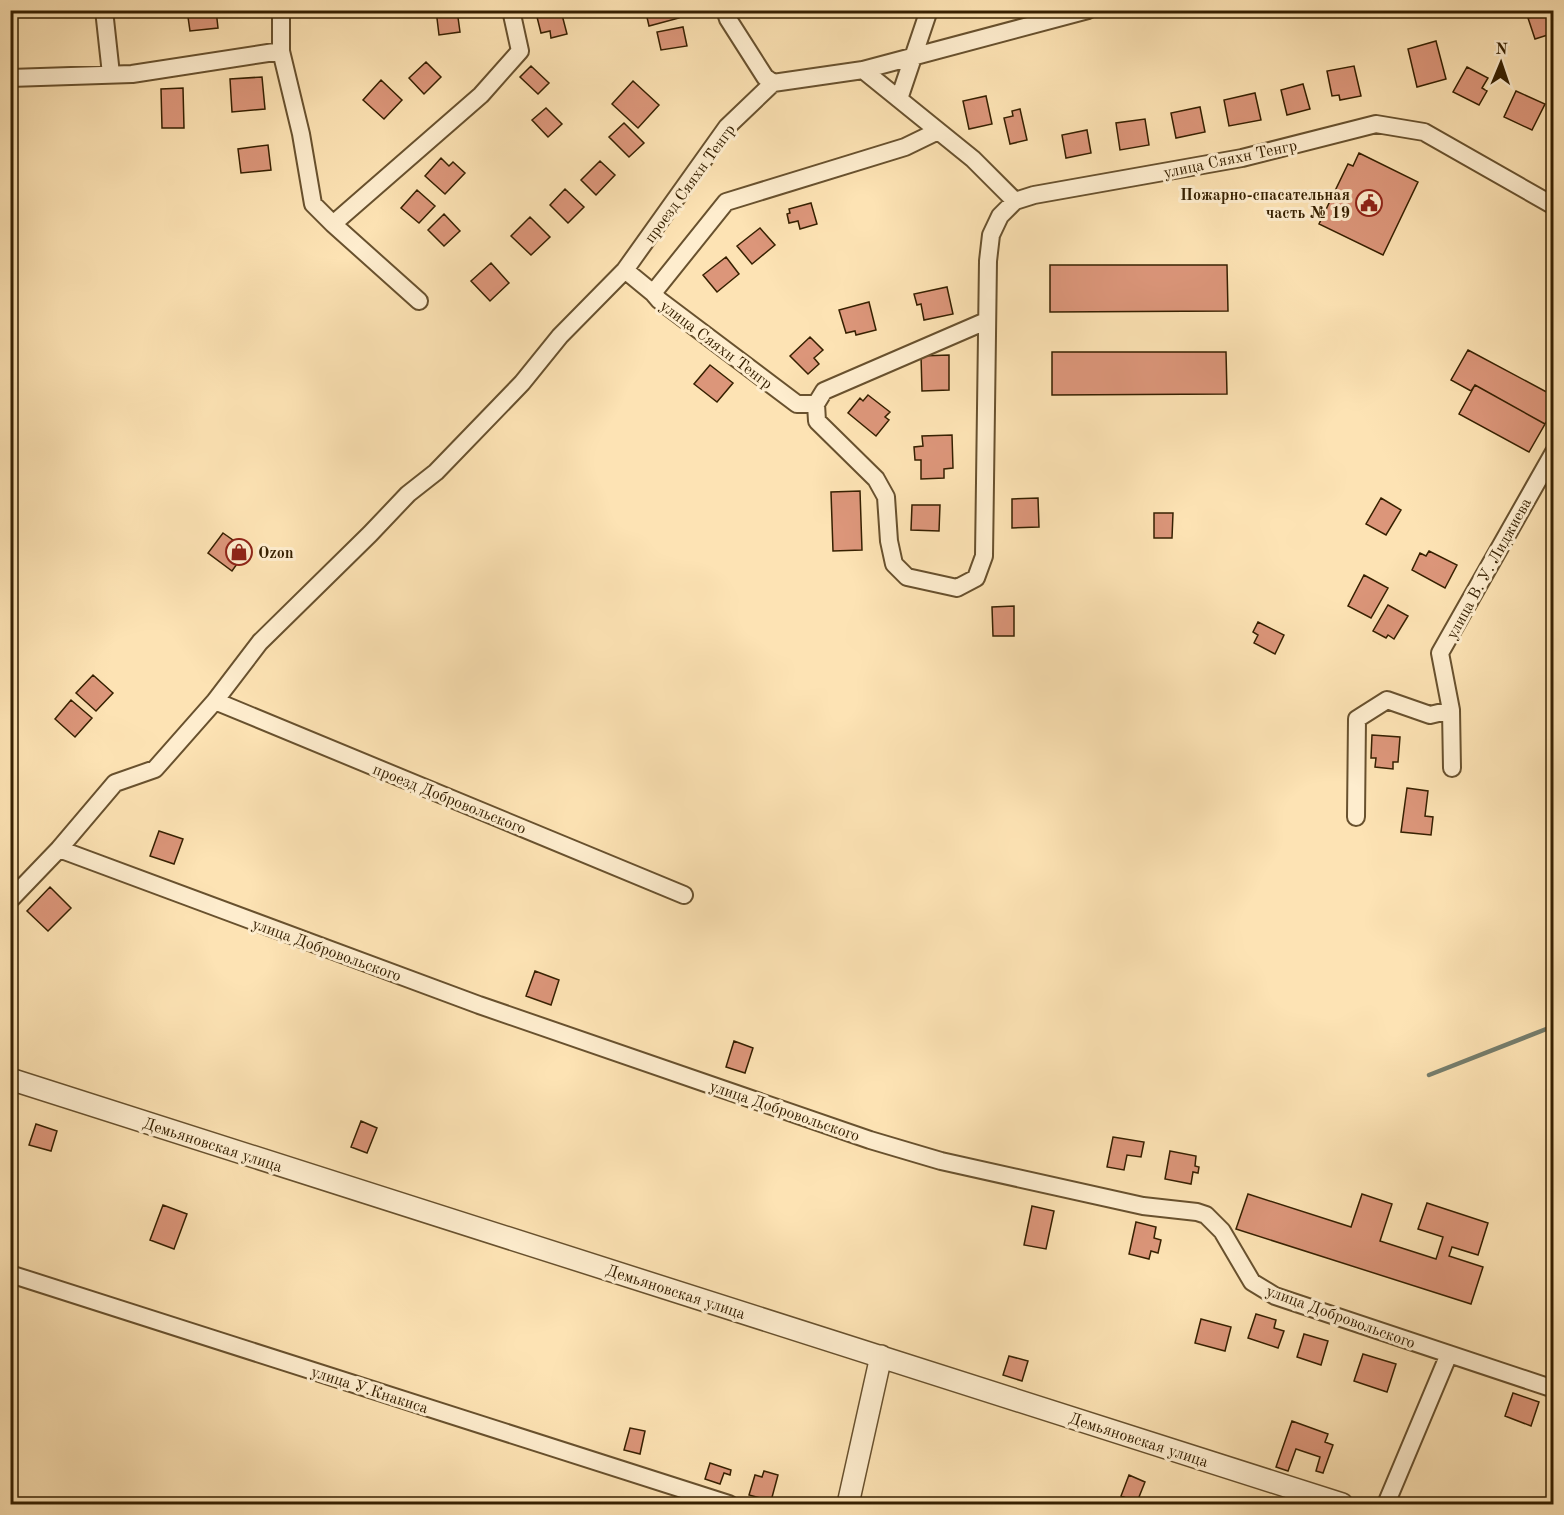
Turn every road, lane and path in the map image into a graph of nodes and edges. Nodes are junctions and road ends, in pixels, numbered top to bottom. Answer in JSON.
{"nodes":[{"id":1,"x":104,"y":10,"type":"edge"},
{"id":2,"x":280,"y":10,"type":"edge"},
{"id":3,"x":511,"y":10,"type":"edge"},
{"id":4,"x":725,"y":10,"type":"edge"},
{"id":5,"x":929,"y":10,"type":"edge"},
{"id":6,"x":1088,"y":10,"type":"edge"},
{"id":7,"x":281,"y":51,"type":"junction"},
{"id":8,"x":913,"y":57,"type":"junction"},
{"id":9,"x":863,"y":70,"type":"junction"},
{"id":10,"x":111,"y":74,"type":"junction"},
{"id":11,"x":10,"y":78,"type":"edge"},
{"id":12,"x":773,"y":83,"type":"junction"},
{"id":13,"x":899,"y":99,"type":"junction"},
{"id":14,"x":938,"y":131,"type":"junction"},
{"id":15,"x":1015,"y":201,"type":"junction"},
{"id":16,"x":1554,"y":206,"type":"edge"},
{"id":17,"x":333,"y":224,"type":"junction"},
{"id":18,"x":625,"y":270,"type":"junction"},
{"id":19,"x":653,"y":293,"type":"junction"},
{"id":20,"x":419,"y":301,"type":"dead end"},
{"id":21,"x":986,"y":321,"type":"junction"},
{"id":22,"x":816,"y":404,"type":"junction"},
{"id":23,"x":1554,"y":452,"type":"edge"},
{"id":24,"x":215,"y":701,"type":"junction"},
{"id":25,"x":1450,"y":710,"type":"junction"},
{"id":26,"x":1452,"y":768,"type":"dead end"},
{"id":27,"x":1356,"y":817,"type":"dead end"},
{"id":28,"x":59,"y":849,"type":"junction"},
{"id":29,"x":684,"y":895,"type":"dead end"},
{"id":30,"x":10,"y":900,"type":"edge"},
{"id":31,"x":10,"y":1079,"type":"edge"},
{"id":32,"x":10,"y":1274,"type":"edge"},
{"id":33,"x":1449,"y":1354,"type":"junction"},
{"id":34,"x":881,"y":1356,"type":"junction"},
{"id":35,"x":1554,"y":1389,"type":"edge"},
{"id":36,"x":729,"y":1504,"type":"edge"},
{"id":37,"x":848,"y":1504,"type":"edge"},
{"id":38,"x":1342,"y":1504,"type":"edge"},
{"id":39,"x":1386,"y":1504,"type":"edge"}],
"edges":[{"from":1,"to":10,"type":"street"},
{"from":2,"to":7,"type":"street"},
{"from":3,"to":17,"type":"street"},
{"from":4,"to":12,"type":"street"},
{"from":5,"to":8,"type":"street"},
{"from":6,"to":8,"type":"street"},
{"from":7,"to":10,"type":"street"},
{"from":7,"to":17,"type":"street"},
{"from":8,"to":9,"type":"street"},
{"from":8,"to":13,"type":"street"},
{"from":9,"to":12,"type":"street"},
{"from":9,"to":13,"type":"street"},
{"from":10,"to":11,"type":"street"},
{"from":12,"to":18,"type":"street","name":"проезд Сяяхн Тенгр"},
{"from":13,"to":14,"type":"street"},
{"from":14,"to":15,"type":"street"},
{"from":14,"to":19,"type":"street"},
{"from":15,"to":16,"type":"street","name":"улица Сяяхн Тенгр"},
{"from":15,"to":21,"type":"street"},
{"from":17,"to":20,"type":"street"},
{"from":18,"to":19,"type":"street","name":"улица Сяяхн Тенгр"},
{"from":18,"to":24,"type":"street","name":"проезд Сяяхн Тенгр"},
{"from":19,"to":22,"type":"street","name":"улица Сяяхн Тенгр"},
{"from":21,"to":22,"type":"street"},
{"from":21,"to":22,"type":"street"},
{"from":23,"to":25,"type":"street","name":"улица В. У. Лиджиева"},
{"from":24,"to":28,"type":"street","name":"проезд Сяяхн Тенгр"},
{"from":24,"to":29,"type":"street","name":"проезд Добровольского"},
{"from":25,"to":26,"type":"street"},
{"from":25,"to":27,"type":"street"},
{"from":28,"to":30,"type":"street","name":"проезд Сяяхн Тенгр"},
{"from":28,"to":33,"type":"street","name":"улица Добровольского"},
{"from":31,"to":34,"type":"street","name":"Демьяновская улица"},
{"from":32,"to":36,"type":"street","name":"улица У.Кнакиса"},
{"from":33,"to":35,"type":"street","name":"улица Добровольского"},
{"from":33,"to":39,"type":"street"},
{"from":34,"to":37,"type":"street"},
{"from":34,"to":38,"type":"street","name":"Демьяновская улица"}]}
